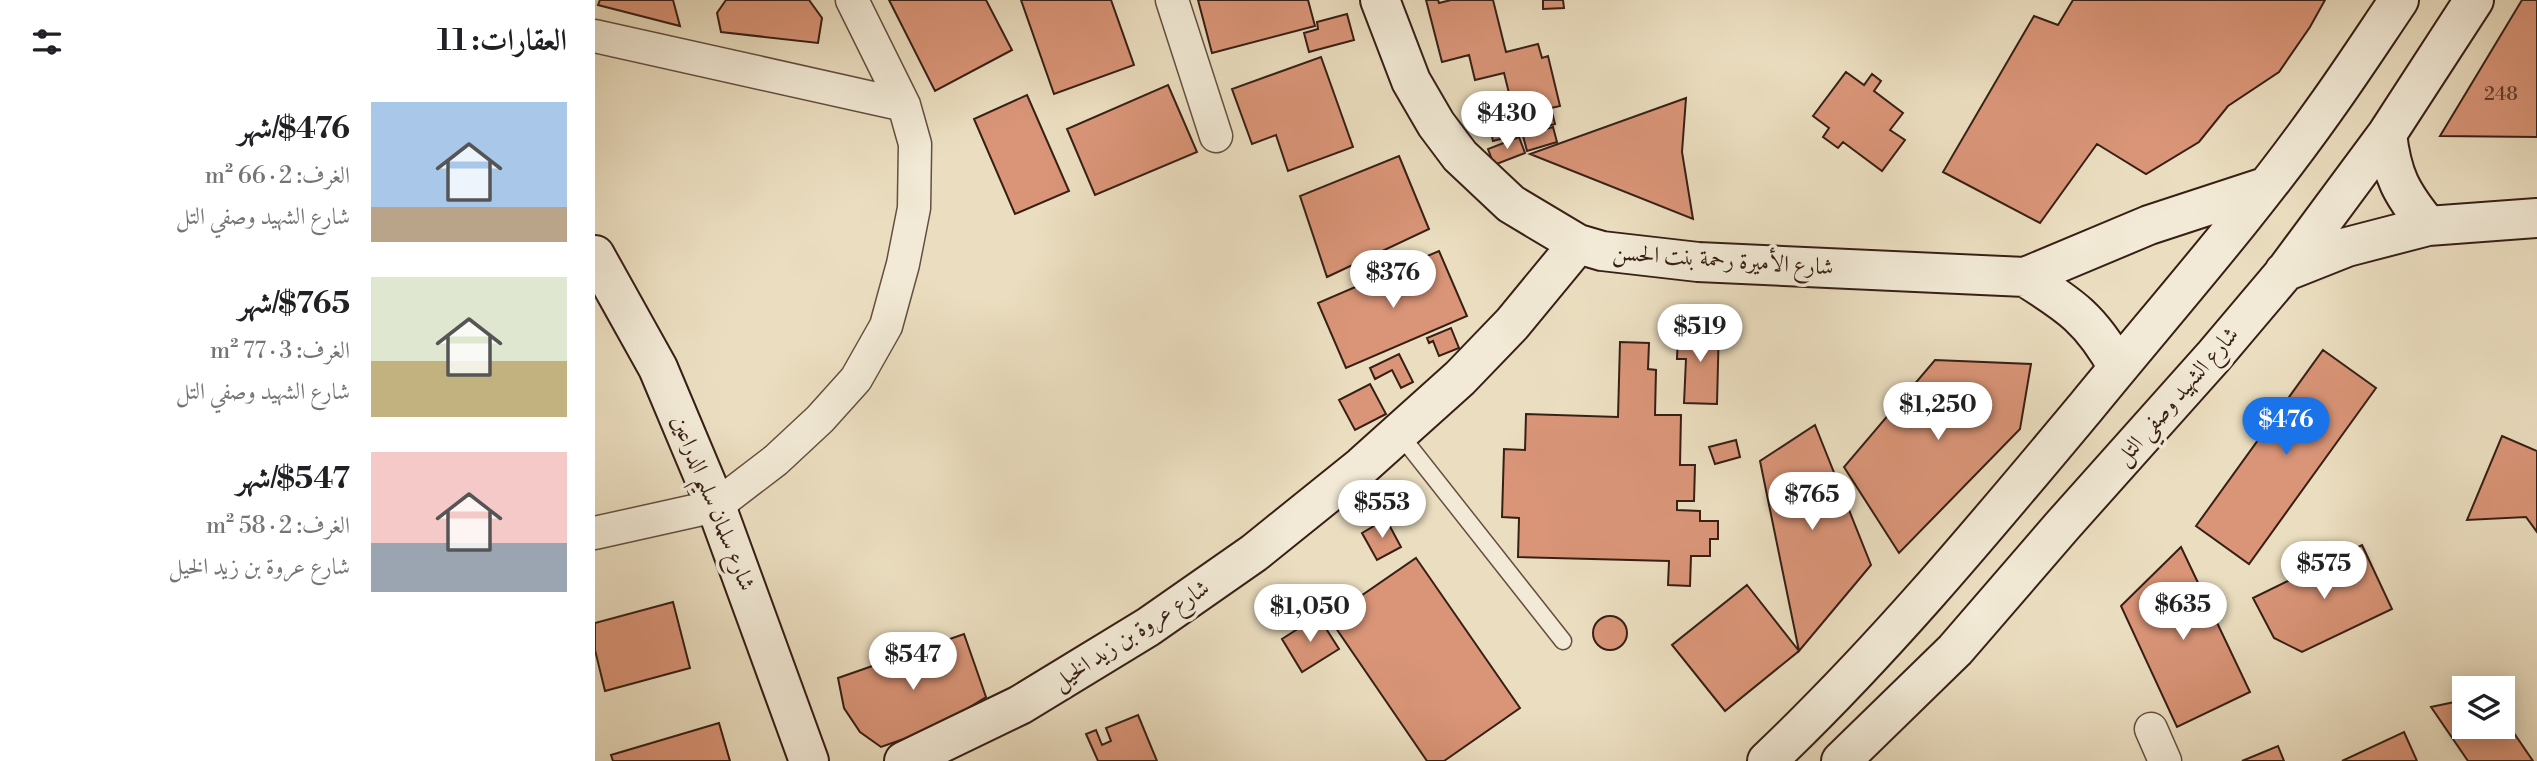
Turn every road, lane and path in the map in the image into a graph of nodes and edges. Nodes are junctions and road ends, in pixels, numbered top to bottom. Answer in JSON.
{"nodes":[{"id":1,"x":852,"y":0,"type":"edge"},
{"id":2,"x":1172,"y":0,"type":"edge"},
{"id":3,"x":1380,"y":0,"type":"edge"},
{"id":4,"x":2399,"y":0,"type":"edge"},
{"id":5,"x":2474,"y":0,"type":"edge"},
{"id":6,"x":595,"y":36,"type":"edge"},
{"id":7,"x":904,"y":105,"type":"junction"},
{"id":8,"x":2387,"y":134,"type":"junction"},
{"id":9,"x":1216,"y":136,"type":"dead end"},
{"id":10,"x":2265,"y":187,"type":"junction"},
{"id":11,"x":2537,"y":218,"type":"edge"},
{"id":12,"x":2428,"y":226,"type":"junction"},
{"id":13,"x":1578,"y":244,"type":"junction"},
{"id":14,"x":595,"y":255,"type":"edge"},
{"id":15,"x":2284,"y":272,"type":"junction"},
{"id":16,"x":2025,"y":277,"type":"junction"},
{"id":17,"x":2118,"y":368,"type":"junction"},
{"id":18,"x":1398,"y":432,"type":"junction"},
{"id":19,"x":716,"y":506,"type":"junction"},
{"id":20,"x":595,"y":533,"type":"edge"},
{"id":21,"x":1563,"y":641,"type":"dead end"},
{"id":22,"x":2151,"y":729,"type":"dead end"},
{"id":23,"x":809,"y":761,"type":"edge"},
{"id":24,"x":904,"y":761,"type":"edge"},
{"id":25,"x":1767,"y":761,"type":"edge"},
{"id":26,"x":1841,"y":761,"type":"edge"},
{"id":27,"x":2165,"y":761,"type":"edge"}],
"edges":[{"from":1,"to":7,"type":"street"},
{"from":2,"to":9,"type":"street"},
{"from":3,"to":13,"type":"street","name":"شارع الأميرة رحمة بنت الحسن"},
{"from":4,"to":10,"type":"street"},
{"from":5,"to":8,"type":"street","name":"شارع الشهيد وصفي التل"},
{"from":6,"to":7,"type":"street"},
{"from":7,"to":19,"type":"street"},
{"from":8,"to":12,"type":"street"},
{"from":8,"to":15,"type":"street","name":"شارع الشهيد وصفي التل"},
{"from":10,"to":16,"type":"street","name":"شارع الأميرة رحمة بنت الحسن"},
{"from":10,"to":17,"type":"street"},
{"from":11,"to":12,"type":"street"},
{"from":12,"to":15,"type":"street"},
{"from":13,"to":16,"type":"street","name":"شارع الأميرة رحمة بنت الحسن"},
{"from":13,"to":18,"type":"street","name":"شارع عروة بن زيد الخيل"},
{"from":14,"to":19,"type":"street","name":"شارع سلمان سليم الدراعين"},
{"from":15,"to":26,"type":"street","name":"شارع الشهيد وصفي التل"},
{"from":16,"to":17,"type":"street","name":"شارع الأميرة رحمة بنت الحسن"},
{"from":17,"to":25,"type":"street"},
{"from":18,"to":21,"type":"lane"},
{"from":18,"to":24,"type":"street","name":"شارع عروة بن زيد الخيل"},
{"from":19,"to":20,"type":"street"},
{"from":19,"to":23,"type":"street","name":"شارع سلمان سليم الدراعين"},
{"from":22,"to":27,"type":"street"}]}
